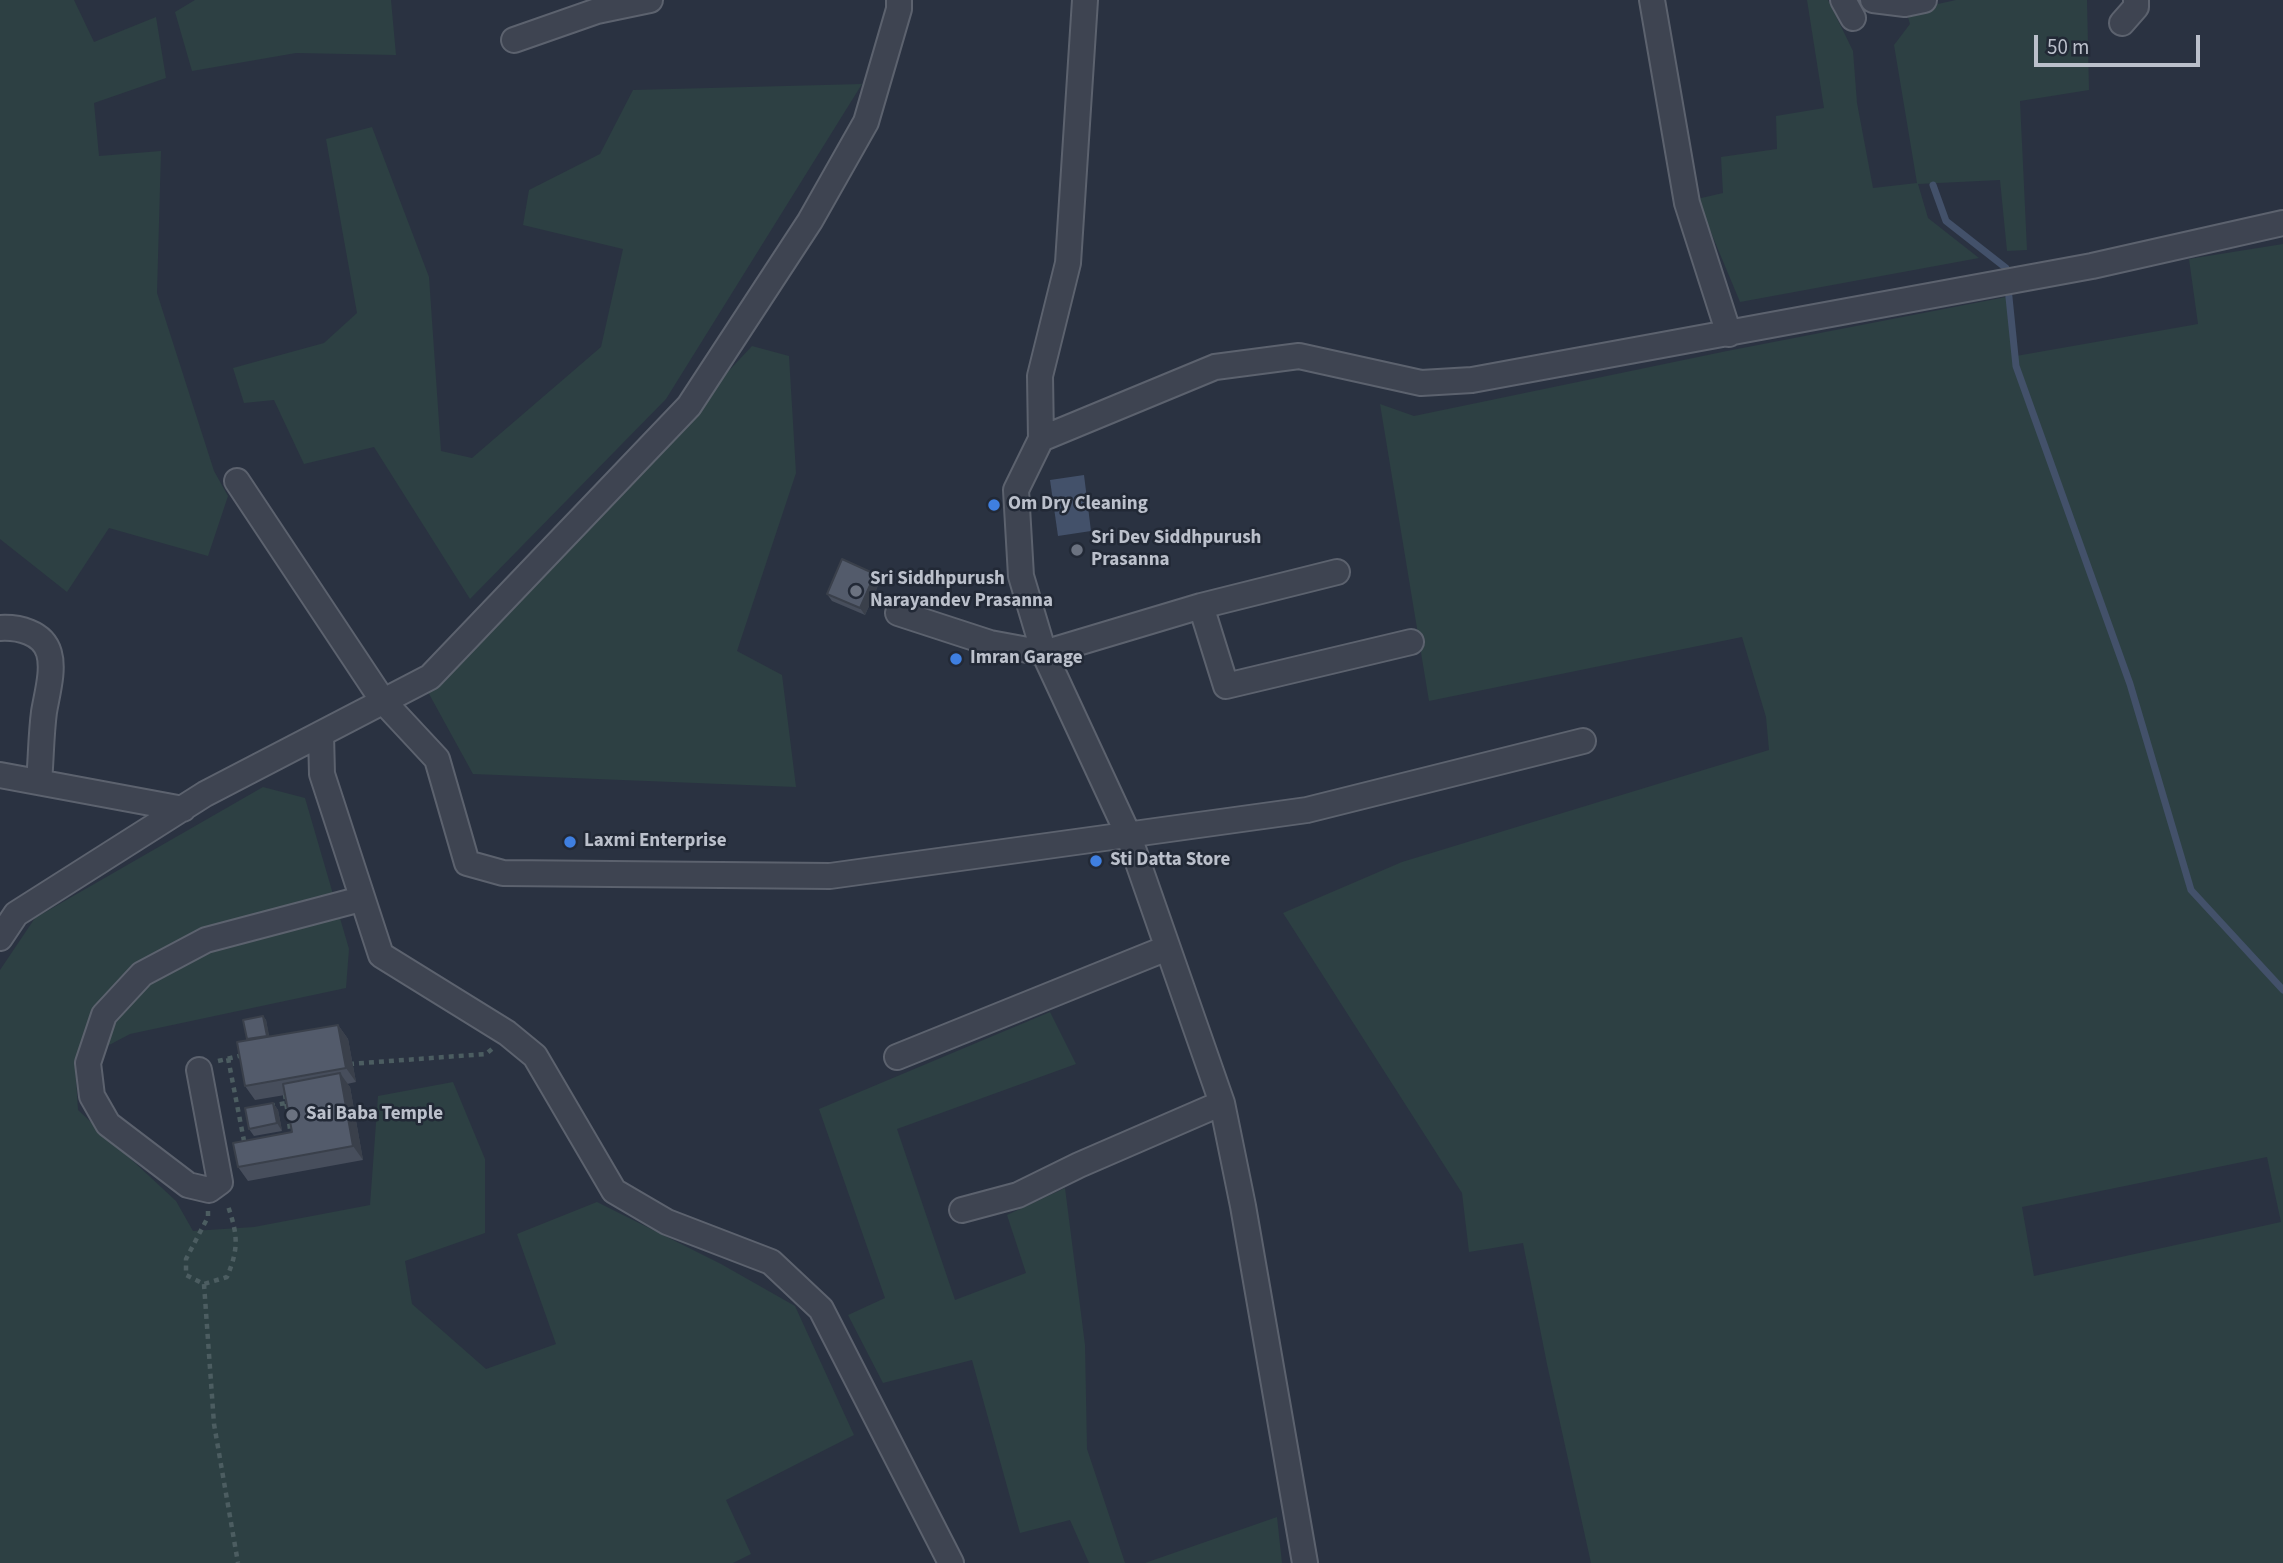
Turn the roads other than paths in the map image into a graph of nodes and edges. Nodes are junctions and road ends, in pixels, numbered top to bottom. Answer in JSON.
{"nodes":[{"id":1,"x":650,"y":0,"type":"edge"},
{"id":2,"x":899,"y":0,"type":"edge"},
{"id":3,"x":1085,"y":0,"type":"edge"},
{"id":4,"x":1652,"y":0,"type":"edge"},
{"id":5,"x":1874,"y":0,"type":"edge"},
{"id":6,"x":1924,"y":0,"type":"edge"},
{"id":7,"x":2136,"y":0,"type":"edge"},
{"id":8,"x":2122,"y":23,"type":"dead end"},
{"id":9,"x":514,"y":40,"type":"dead end"},
{"id":10,"x":2283,"y":223,"type":"edge"},
{"id":11,"x":1729,"y":334,"type":"junction"},
{"id":12,"x":1041,"y":439,"type":"junction"},
{"id":13,"x":237,"y":481,"type":"dead end"},
{"id":14,"x":1336,"y":572,"type":"dead end"},
{"id":15,"x":1201,"y":606,"type":"junction"},
{"id":16,"x":898,"y":613,"type":"dead end"},
{"id":17,"x":0,"y":628,"type":"edge"},
{"id":18,"x":1411,"y":642,"type":"dead end"},
{"id":19,"x":1044,"y":653,"type":"junction"},
{"id":20,"x":383,"y":701,"type":"junction"},
{"id":21,"x":321,"y":734,"type":"junction"},
{"id":22,"x":1583,"y":741,"type":"dead end"},
{"id":23,"x":0,"y":775,"type":"edge"},
{"id":24,"x":39,"y":782,"type":"junction"},
{"id":25,"x":183,"y":808,"type":"junction"},
{"id":26,"x":1128,"y":834,"type":"junction"},
{"id":27,"x":361,"y":899,"type":"junction"},
{"id":28,"x":8,"y":911,"type":"edge"},
{"id":29,"x":0,"y":939,"type":"edge"},
{"id":30,"x":1167,"y":948,"type":"junction"},
{"id":31,"x":897,"y":1057,"type":"dead end"},
{"id":32,"x":199,"y":1070,"type":"road end"},
{"id":33,"x":1222,"y":1104,"type":"junction"},
{"id":34,"x":962,"y":1210,"type":"dead end"},
{"id":35,"x":951,"y":1563,"type":"edge"},
{"id":36,"x":1305,"y":1563,"type":"edge"}],
"edges":[{"from":1,"to":9,"type":"street"},
{"from":2,"to":20,"type":"street"},
{"from":3,"to":12,"type":"street"},
{"from":4,"to":11,"type":"street"},
{"from":5,"to":6,"type":"street"},
{"from":7,"to":8,"type":"street"},
{"from":10,"to":11,"type":"street"},
{"from":11,"to":12,"type":"street"},
{"from":12,"to":19,"type":"street"},
{"from":13,"to":20,"type":"street"},
{"from":14,"to":15,"type":"street"},
{"from":15,"to":18,"type":"street"},
{"from":15,"to":19,"type":"street"},
{"from":16,"to":19,"type":"street"},
{"from":17,"to":24,"type":"street"},
{"from":19,"to":26,"type":"street"},
{"from":20,"to":21,"type":"street"},
{"from":20,"to":26,"type":"street"},
{"from":21,"to":25,"type":"street"},
{"from":21,"to":27,"type":"street"},
{"from":22,"to":26,"type":"street"},
{"from":23,"to":24,"type":"street"},
{"from":24,"to":25,"type":"street"},
{"from":25,"to":28,"type":"street"},
{"from":26,"to":30,"type":"street"},
{"from":27,"to":32,"type":"street"},
{"from":27,"to":35,"type":"street"},
{"from":28,"to":29,"type":"street"},
{"from":30,"to":31,"type":"street"},
{"from":30,"to":33,"type":"street"},
{"from":33,"to":34,"type":"street"},
{"from":33,"to":36,"type":"street"}]}
